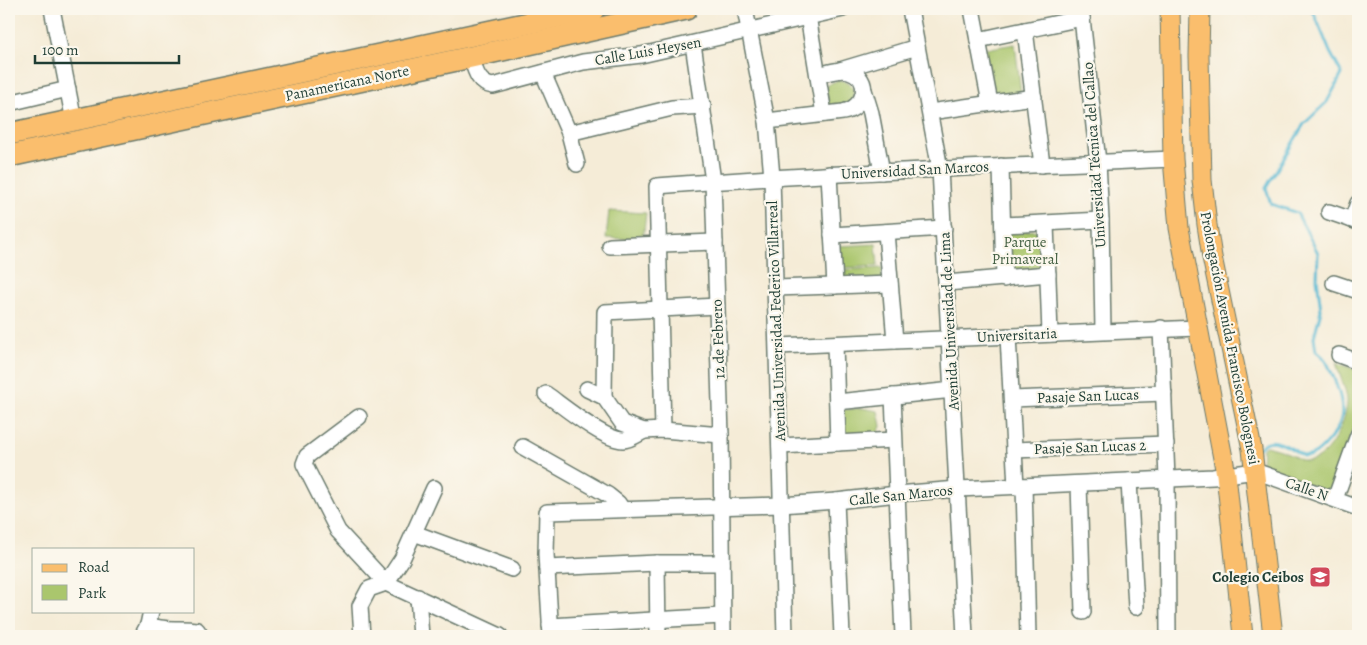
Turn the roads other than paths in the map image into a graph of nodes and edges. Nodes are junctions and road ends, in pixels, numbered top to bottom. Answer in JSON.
{"nodes":[{"id":1,"x":52,"y":9,"type":"edge"},
{"id":2,"x":594,"y":9,"type":"edge"},
{"id":3,"x":686,"y":9,"type":"edge"},
{"id":4,"x":745,"y":9,"type":"edge"},
{"id":5,"x":843,"y":9,"type":"edge"},
{"id":6,"x":910,"y":9,"type":"edge"},
{"id":7,"x":972,"y":9,"type":"edge"},
{"id":8,"x":1170,"y":9,"type":"edge"},
{"id":9,"x":1200,"y":9,"type":"edge"},
{"id":10,"x":1082,"y":13,"type":"edge"},
{"id":11,"x":808,"y":16,"type":"junction"},
{"id":12,"x":748,"y":30,"type":"junction"},
{"id":13,"x":1025,"y":30,"type":"junction"},
{"id":14,"x":978,"y":40,"type":"junction"},
{"id":15,"x":693,"y":44,"type":"junction"},
{"id":16,"x":917,"y":48,"type":"junction"},
{"id":17,"x":471,"y":57,"type":"junction"},
{"id":18,"x":840,"y":70,"type":"junction"},
{"id":19,"x":543,"y":73,"type":"junction"},
{"id":20,"x":818,"y":75,"type":"junction"},
{"id":21,"x":68,"y":90,"type":"junction"},
{"id":22,"x":864,"y":90,"type":"junction"},
{"id":23,"x":1034,"y":98,"type":"junction"},
{"id":24,"x":9,"y":103,"type":"edge"},
{"id":25,"x":990,"y":103,"type":"junction"},
{"id":26,"x":703,"y":106,"type":"junction"},
{"id":27,"x":930,"y":112,"type":"junction"},
{"id":28,"x":824,"y":114,"type":"junction"},
{"id":29,"x":74,"y":121,"type":"junction"},
{"id":30,"x":767,"y":121,"type":"junction"},
{"id":31,"x":569,"y":133,"type":"junction"},
{"id":32,"x":9,"y":134,"type":"edge"},
{"id":33,"x":9,"y":156,"type":"edge"},
{"id":34,"x":1173,"y":159,"type":"junction"},
{"id":35,"x":1098,"y":162,"type":"junction"},
{"id":36,"x":577,"y":164,"type":"dead end"},
{"id":37,"x":1042,"y":165,"type":"junction"},
{"id":38,"x":1002,"y":166,"type":"junction"},
{"id":39,"x":940,"y":169,"type":"junction"},
{"id":40,"x":882,"y":172,"type":"junction"},
{"id":41,"x":829,"y":174,"type":"junction"},
{"id":42,"x":772,"y":177,"type":"junction"},
{"id":43,"x":713,"y":182,"type":"junction"},
{"id":44,"x":1358,"y":203,"type":"edge"},
{"id":45,"x":1329,"y":212,"type":"dead end"},
{"id":46,"x":1101,"y":220,"type":"junction"},
{"id":47,"x":1355,"y":221,"type":"edge"},
{"id":48,"x":1046,"y":224,"type":"junction"},
{"id":49,"x":1003,"y":225,"type":"junction"},
{"id":50,"x":944,"y":228,"type":"junction"},
{"id":51,"x":886,"y":232,"type":"junction"},
{"id":52,"x":832,"y":235,"type":"junction"},
{"id":53,"x":715,"y":242,"type":"junction"},
{"id":54,"x":658,"y":245,"type":"junction"},
{"id":55,"x":610,"y":246,"type":"dead end"},
{"id":56,"x":1048,"y":274,"type":"junction"},
{"id":57,"x":1004,"y":279,"type":"junction"},
{"id":58,"x":947,"y":283,"type":"junction"},
{"id":59,"x":1334,"y":283,"type":"dead end"},
{"id":60,"x":890,"y":284,"type":"junction"},
{"id":61,"x":835,"y":286,"type":"junction"},
{"id":62,"x":776,"y":288,"type":"junction"},
{"id":63,"x":1358,"y":291,"type":"edge"},
{"id":64,"x":717,"y":306,"type":"junction"},
{"id":65,"x":659,"y":308,"type":"junction"},
{"id":66,"x":1161,"y":328,"type":"junction"},
{"id":67,"x":1197,"y":328,"type":"junction"},
{"id":68,"x":1103,"y":331,"type":"junction"},
{"id":69,"x":1050,"y":334,"type":"junction"},
{"id":70,"x":1008,"y":336,"type":"junction"},
{"id":71,"x":950,"y":339,"type":"junction"},
{"id":72,"x":895,"y":341,"type":"junction"},
{"id":73,"x":835,"y":344,"type":"junction"},
{"id":74,"x":778,"y":346,"type":"junction"},
{"id":75,"x":1339,"y":355,"type":"dead end"},
{"id":76,"x":1358,"y":362,"type":"edge"},
{"id":77,"x":587,"y":388,"type":"dead end"},
{"id":78,"x":953,"y":390,"type":"junction"},
{"id":79,"x":1164,"y":393,"type":"junction"},
{"id":80,"x":546,"y":394,"type":"dead end"},
{"id":81,"x":893,"y":396,"type":"junction"},
{"id":82,"x":604,"y":397,"type":"junction"},
{"id":83,"x":1012,"y":399,"type":"junction"},
{"id":84,"x":837,"y":402,"type":"junction"},
{"id":85,"x":358,"y":418,"type":"dead end"},
{"id":86,"x":663,"y":430,"type":"junction"},
{"id":87,"x":644,"y":431,"type":"junction"},
{"id":88,"x":721,"y":435,"type":"junction"},
{"id":89,"x":1358,"y":435,"type":"edge"},
{"id":90,"x":894,"y":440,"type":"junction"},
{"id":91,"x":838,"y":443,"type":"junction"},
{"id":92,"x":1166,"y":444,"type":"junction"},
{"id":93,"x":780,"y":446,"type":"junction"},
{"id":94,"x":523,"y":448,"type":"dead end"},
{"id":95,"x":1014,"y":450,"type":"junction"},
{"id":96,"x":1255,"y":471,"type":"junction"},
{"id":97,"x":1226,"y":474,"type":"junction"},
{"id":98,"x":1167,"y":479,"type":"junction"},
{"id":99,"x":1129,"y":481,"type":"junction"},
{"id":100,"x":1079,"y":484,"type":"junction"},
{"id":101,"x":1020,"y":486,"type":"junction"},
{"id":102,"x":434,"y":488,"type":"dead end"},
{"id":103,"x":958,"y":489,"type":"junction"},
{"id":104,"x":897,"y":494,"type":"junction"},
{"id":105,"x":1335,"y":499,"type":"junction"},
{"id":106,"x":836,"y":501,"type":"junction"},
{"id":107,"x":782,"y":505,"type":"junction"},
{"id":108,"x":721,"y":508,"type":"junction"},
{"id":109,"x":1358,"y":508,"type":"edge"},
{"id":110,"x":622,"y":509,"type":"junction"},
{"id":111,"x":414,"y":533,"type":"junction"},
{"id":112,"x":722,"y":563,"type":"junction"},
{"id":113,"x":657,"y":564,"type":"junction"},
{"id":114,"x":547,"y":568,"type":"junction"},
{"id":115,"x":512,"y":570,"type":"dead end"},
{"id":116,"x":386,"y":583,"type":"junction"},
{"id":117,"x":418,"y":596,"type":"junction"},
{"id":118,"x":1136,"y":607,"type":"dead end"},
{"id":119,"x":1083,"y":612,"type":"dead end"},
{"id":120,"x":722,"y":616,"type":"junction"},
{"id":121,"x":658,"y":620,"type":"junction"},
{"id":122,"x":147,"y":624,"type":"edge"},
{"id":123,"x":604,"y":630,"type":"edge"},
{"id":124,"x":550,"y":631,"type":"edge"},
{"id":125,"x":201,"y":636,"type":"edge"},
{"id":126,"x":362,"y":636,"type":"edge"},
{"id":127,"x":421,"y":636,"type":"edge"},
{"id":128,"x":500,"y":636,"type":"edge"},
{"id":129,"x":658,"y":636,"type":"edge"},
{"id":130,"x":723,"y":636,"type":"edge"},
{"id":131,"x":785,"y":636,"type":"edge"},
{"id":132,"x":842,"y":636,"type":"edge"},
{"id":133,"x":903,"y":636,"type":"edge"},
{"id":134,"x":965,"y":636,"type":"edge"},
{"id":135,"x":1028,"y":636,"type":"edge"},
{"id":136,"x":1168,"y":636,"type":"edge"},
{"id":137,"x":1244,"y":636,"type":"edge"},
{"id":138,"x":1273,"y":636,"type":"edge"}],
"edges":[{"from":1,"to":21,"type":"street"},
{"from":2,"to":29,"type":"highway","name":"Panamericana Norte"},
{"from":3,"to":17,"type":"highway","name":"Panamericana Norte"},
{"from":4,"to":12,"type":"street","name":"Avenida Universidad Federico Villarreal"},
{"from":5,"to":11,"type":"street","name":"Calle Luis Heysen"},
{"from":6,"to":16,"type":"street","name":"Avenida Universidad de Lima"},
{"from":7,"to":14,"type":"street"},
{"from":8,"to":34,"type":"main road","name":"Prolongación Avenida Francisco Bolognesi"},
{"from":9,"to":96,"type":"main road","name":"Prolongación Avenida Francisco Bolognesi"},
{"from":10,"to":13,"type":"street"},
{"from":10,"to":35,"type":"street","name":"Universidad Técnica del Callao"},
{"from":11,"to":12,"type":"street","name":"Calle Luis Heysen"},
{"from":11,"to":20,"type":"street"},
{"from":12,"to":15,"type":"street","name":"Calle Luis Heysen"},
{"from":12,"to":30,"type":"street","name":"Avenida Universidad Federico Villarreal"},
{"from":13,"to":14,"type":"street"},
{"from":13,"to":23,"type":"street"},
{"from":14,"to":25,"type":"street"},
{"from":15,"to":19,"type":"street","name":"Calle Luis Heysen"},
{"from":15,"to":26,"type":"street","name":"12 de Febrero"},
{"from":16,"to":18,"type":"street"},
{"from":16,"to":27,"type":"street","name":"Avenida Universidad de Lima"},
{"from":17,"to":19,"type":"street","name":"Calle Luis Heysen"},
{"from":17,"to":33,"type":"highway","name":"Panamericana Norte"},
{"from":18,"to":20,"type":"street"},
{"from":18,"to":22,"type":"street"},
{"from":19,"to":31,"type":"street"},
{"from":20,"to":28,"type":"street"},
{"from":21,"to":24,"type":"street"},
{"from":21,"to":29,"type":"street"},
{"from":22,"to":28,"type":"street"},
{"from":22,"to":40,"type":"street"},
{"from":23,"to":25,"type":"street"},
{"from":23,"to":37,"type":"street"},
{"from":25,"to":27,"type":"street"},
{"from":26,"to":31,"type":"street"},
{"from":26,"to":43,"type":"street","name":"12 de Febrero"},
{"from":27,"to":39,"type":"street","name":"Avenida Universidad de Lima"},
{"from":28,"to":30,"type":"street"},
{"from":29,"to":32,"type":"highway","name":"Panamericana Norte"},
{"from":30,"to":42,"type":"street","name":"Avenida Universidad Federico Villarreal"},
{"from":31,"to":36,"type":"street"},
{"from":34,"to":35,"type":"street","name":"Universidad San Marcos"},
{"from":34,"to":67,"type":"main road","name":"Prolongación Avenida Francisco Bolognesi"},
{"from":35,"to":37,"type":"street","name":"Universidad San Marcos"},
{"from":35,"to":46,"type":"street","name":"Universidad Técnica del Callao"},
{"from":37,"to":38,"type":"street","name":"Universidad San Marcos"},
{"from":38,"to":39,"type":"street","name":"Universidad San Marcos"},
{"from":38,"to":49,"type":"street"},
{"from":39,"to":40,"type":"street","name":"Universidad San Marcos"},
{"from":39,"to":50,"type":"street","name":"Avenida Universidad de Lima"},
{"from":40,"to":41,"type":"street","name":"Universidad San Marcos"},
{"from":41,"to":42,"type":"street","name":"Universidad San Marcos"},
{"from":41,"to":52,"type":"street"},
{"from":42,"to":43,"type":"street","name":"Universidad San Marcos"},
{"from":42,"to":62,"type":"street","name":"Avenida Universidad Federico Villarreal"},
{"from":43,"to":53,"type":"street","name":"12 de Febrero"},
{"from":43,"to":54,"type":"street","name":"Universidad San Marcos"},
{"from":44,"to":47,"type":"street"},
{"from":45,"to":47,"type":"street"},
{"from":46,"to":48,"type":"street"},
{"from":46,"to":68,"type":"street","name":"Universidad Técnica del Callao"},
{"from":48,"to":49,"type":"street"},
{"from":48,"to":56,"type":"street"},
{"from":49,"to":57,"type":"street"},
{"from":50,"to":51,"type":"street"},
{"from":50,"to":58,"type":"street","name":"Avenida Universidad de Lima"},
{"from":51,"to":52,"type":"street"},
{"from":51,"to":60,"type":"street"},
{"from":52,"to":61,"type":"street"},
{"from":53,"to":54,"type":"street"},
{"from":53,"to":64,"type":"street","name":"12 de Febrero"},
{"from":54,"to":55,"type":"street"},
{"from":54,"to":65,"type":"street"},
{"from":56,"to":57,"type":"street"},
{"from":56,"to":69,"type":"street"},
{"from":57,"to":58,"type":"street"},
{"from":58,"to":71,"type":"street","name":"Avenida Universidad de Lima"},
{"from":59,"to":63,"type":"street"},
{"from":60,"to":61,"type":"street"},
{"from":60,"to":72,"type":"street"},
{"from":61,"to":62,"type":"street"},
{"from":62,"to":74,"type":"street","name":"Avenida Universidad Federico Villarreal"},
{"from":64,"to":65,"type":"street"},
{"from":64,"to":88,"type":"street","name":"12 de Febrero"},
{"from":65,"to":82,"type":"street"},
{"from":65,"to":86,"type":"street"},
{"from":66,"to":67,"type":"street","name":"Universitaria"},
{"from":66,"to":68,"type":"street","name":"Universitaria"},
{"from":66,"to":79,"type":"street"},
{"from":67,"to":97,"type":"main road","name":"Prolongación Avenida Francisco Bolognesi"},
{"from":68,"to":69,"type":"street","name":"Universitaria"},
{"from":69,"to":70,"type":"street","name":"Universitaria"},
{"from":70,"to":71,"type":"street","name":"Universitaria"},
{"from":70,"to":83,"type":"street"},
{"from":71,"to":72,"type":"street","name":"Universitaria"},
{"from":71,"to":78,"type":"street","name":"Avenida Universidad de Lima"},
{"from":72,"to":73,"type":"street","name":"Universitaria"},
{"from":73,"to":74,"type":"street","name":"Universitaria"},
{"from":73,"to":84,"type":"street"},
{"from":74,"to":93,"type":"street","name":"Avenida Universidad Federico Villarreal"},
{"from":75,"to":76,"type":"street"},
{"from":77,"to":82,"type":"street"},
{"from":78,"to":81,"type":"street"},
{"from":78,"to":103,"type":"street","name":"Avenida Universidad de Lima"},
{"from":79,"to":83,"type":"street","name":"Pasaje San Lucas"},
{"from":79,"to":92,"type":"street"},
{"from":80,"to":87,"type":"street"},
{"from":81,"to":84,"type":"street"},
{"from":81,"to":90,"type":"street"},
{"from":82,"to":87,"type":"street"},
{"from":83,"to":95,"type":"street"},
{"from":84,"to":91,"type":"street"},
{"from":85,"to":116,"type":"street"},
{"from":86,"to":87,"type":"street"},
{"from":86,"to":88,"type":"street"},
{"from":88,"to":108,"type":"street","name":"12 de Febrero"},
{"from":89,"to":105,"type":"street"},
{"from":90,"to":91,"type":"street"},
{"from":90,"to":104,"type":"street"},
{"from":91,"to":93,"type":"street"},
{"from":92,"to":95,"type":"street","name":"Pasaje San Lucas 2"},
{"from":92,"to":98,"type":"street"},
{"from":93,"to":107,"type":"street","name":"Avenida Universidad Federico Villarreal"},
{"from":94,"to":110,"type":"street"},
{"from":95,"to":101,"type":"street"},
{"from":96,"to":97,"type":"street","name":"Calle San Marcos"},
{"from":96,"to":105,"type":"street","name":"Calle N"},
{"from":96,"to":138,"type":"main road","name":"Prolongación Avenida Francisco Bolognesi"},
{"from":97,"to":98,"type":"street","name":"Calle San Marcos"},
{"from":97,"to":137,"type":"main road","name":"Prolongación Avenida Francisco Bolognesi"},
{"from":98,"to":99,"type":"street","name":"Calle San Marcos"},
{"from":98,"to":136,"type":"street"},
{"from":99,"to":100,"type":"street","name":"Calle San Marcos"},
{"from":99,"to":118,"type":"street"},
{"from":100,"to":101,"type":"street","name":"Calle San Marcos"},
{"from":100,"to":119,"type":"street"},
{"from":101,"to":103,"type":"street","name":"Calle San Marcos"},
{"from":101,"to":135,"type":"street"},
{"from":102,"to":111,"type":"street"},
{"from":103,"to":104,"type":"street","name":"Calle San Marcos"},
{"from":103,"to":134,"type":"street","name":"Avenida Universidad de Lima"},
{"from":104,"to":106,"type":"street","name":"Calle San Marcos"},
{"from":104,"to":133,"type":"street"},
{"from":105,"to":109,"type":"street","name":"Calle N"},
{"from":106,"to":107,"type":"street","name":"Calle San Marcos"},
{"from":106,"to":132,"type":"street"},
{"from":107,"to":108,"type":"street","name":"Calle San Marcos"},
{"from":107,"to":131,"type":"street","name":"Avenida Universidad Federico Villarreal"},
{"from":108,"to":110,"type":"street","name":"Calle San Marcos"},
{"from":108,"to":112,"type":"street","name":"12 de Febrero"},
{"from":110,"to":114,"type":"street","name":"Calle San Marcos"},
{"from":111,"to":115,"type":"street"},
{"from":111,"to":116,"type":"street"},
{"from":112,"to":113,"type":"street"},
{"from":112,"to":120,"type":"street","name":"12 de Febrero"},
{"from":113,"to":114,"type":"street"},
{"from":113,"to":121,"type":"street"},
{"from":114,"to":124,"type":"street"},
{"from":116,"to":117,"type":"street"},
{"from":116,"to":126,"type":"street"},
{"from":117,"to":127,"type":"street"},
{"from":117,"to":128,"type":"street"},
{"from":120,"to":121,"type":"street"},
{"from":120,"to":130,"type":"street","name":"12 de Febrero"},
{"from":121,"to":123,"type":"street"},
{"from":121,"to":129,"type":"street"},
{"from":122,"to":125,"type":"street"},
{"from":123,"to":124,"type":"street"}]}
